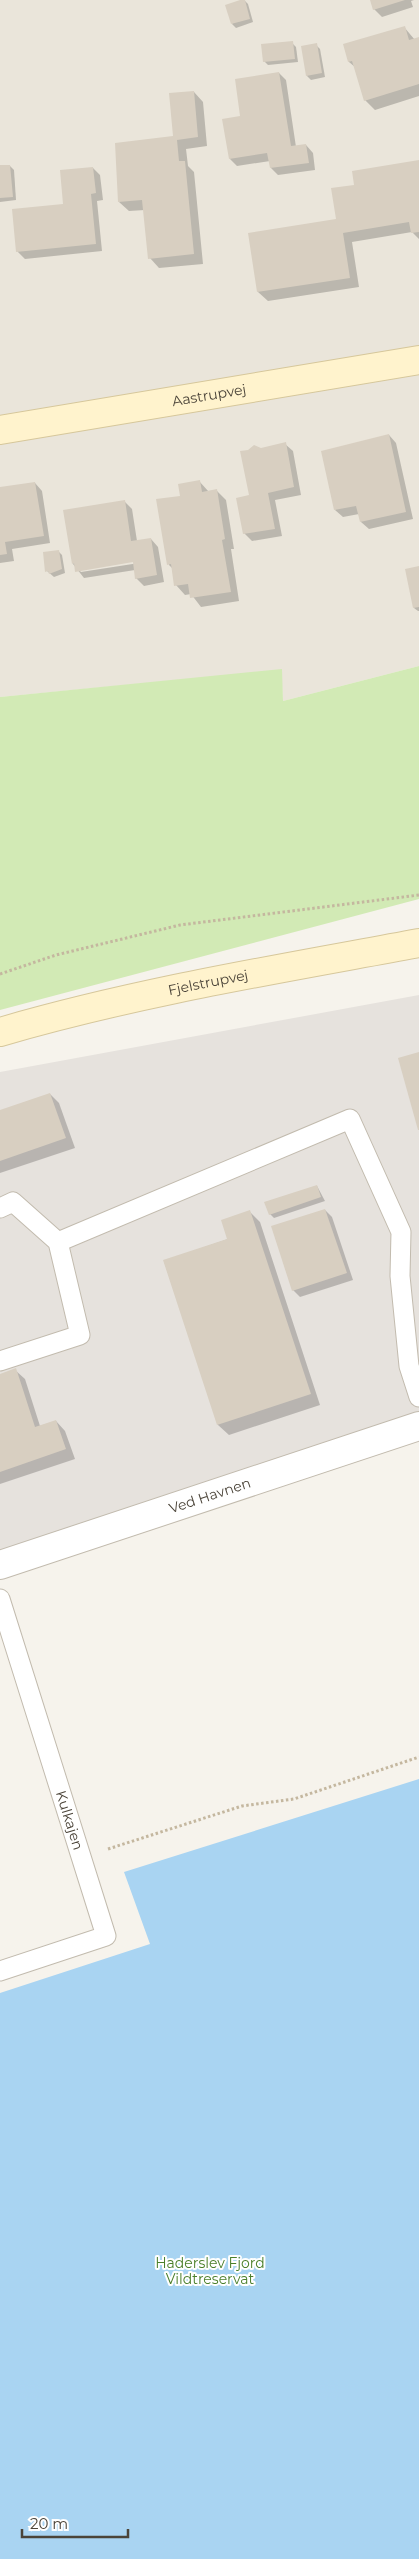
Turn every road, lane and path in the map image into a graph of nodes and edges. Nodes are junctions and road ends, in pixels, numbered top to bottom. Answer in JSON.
{"nodes":[{"id":1,"x":419,"y":360,"type":"edge"},
{"id":2,"x":0,"y":430,"type":"edge"},
{"id":3,"x":419,"y":895,"type":"edge"},
{"id":4,"x":419,"y":943,"type":"edge"},
{"id":5,"x":0,"y":974,"type":"edge"},
{"id":6,"x":0,"y":1032,"type":"edge"},
{"id":7,"x":0,"y":1208,"type":"edge"},
{"id":8,"x":58,"y":1242,"type":"junction"},
{"id":9,"x":0,"y":1361,"type":"edge"},
{"id":10,"x":419,"y":1397,"type":"edge"},
{"id":11,"x":419,"y":1426,"type":"edge"},
{"id":12,"x":0,"y":1565,"type":"edge"},
{"id":13,"x":0,"y":1599,"type":"edge"},
{"id":14,"x":419,"y":1757,"type":"edge"},
{"id":15,"x":81,"y":1857,"type":"junction"},
{"id":16,"x":0,"y":1971,"type":"edge"}],
"edges":[{"from":1,"to":2,"type":"street","name":"Aastrupvej"},
{"from":3,"to":5,"type":"path"},
{"from":4,"to":6,"type":"street","name":"Fjelstrupvej"},
{"from":7,"to":8,"type":"lane"},
{"from":8,"to":9,"type":"lane"},
{"from":8,"to":10,"type":"lane"},
{"from":11,"to":12,"type":"street","name":"Ved Havnen"},
{"from":13,"to":15,"type":"lane","name":"Kulkajen"},
{"from":14,"to":15,"type":"path"},
{"from":15,"to":16,"type":"lane","name":"Kulkajen"}]}
